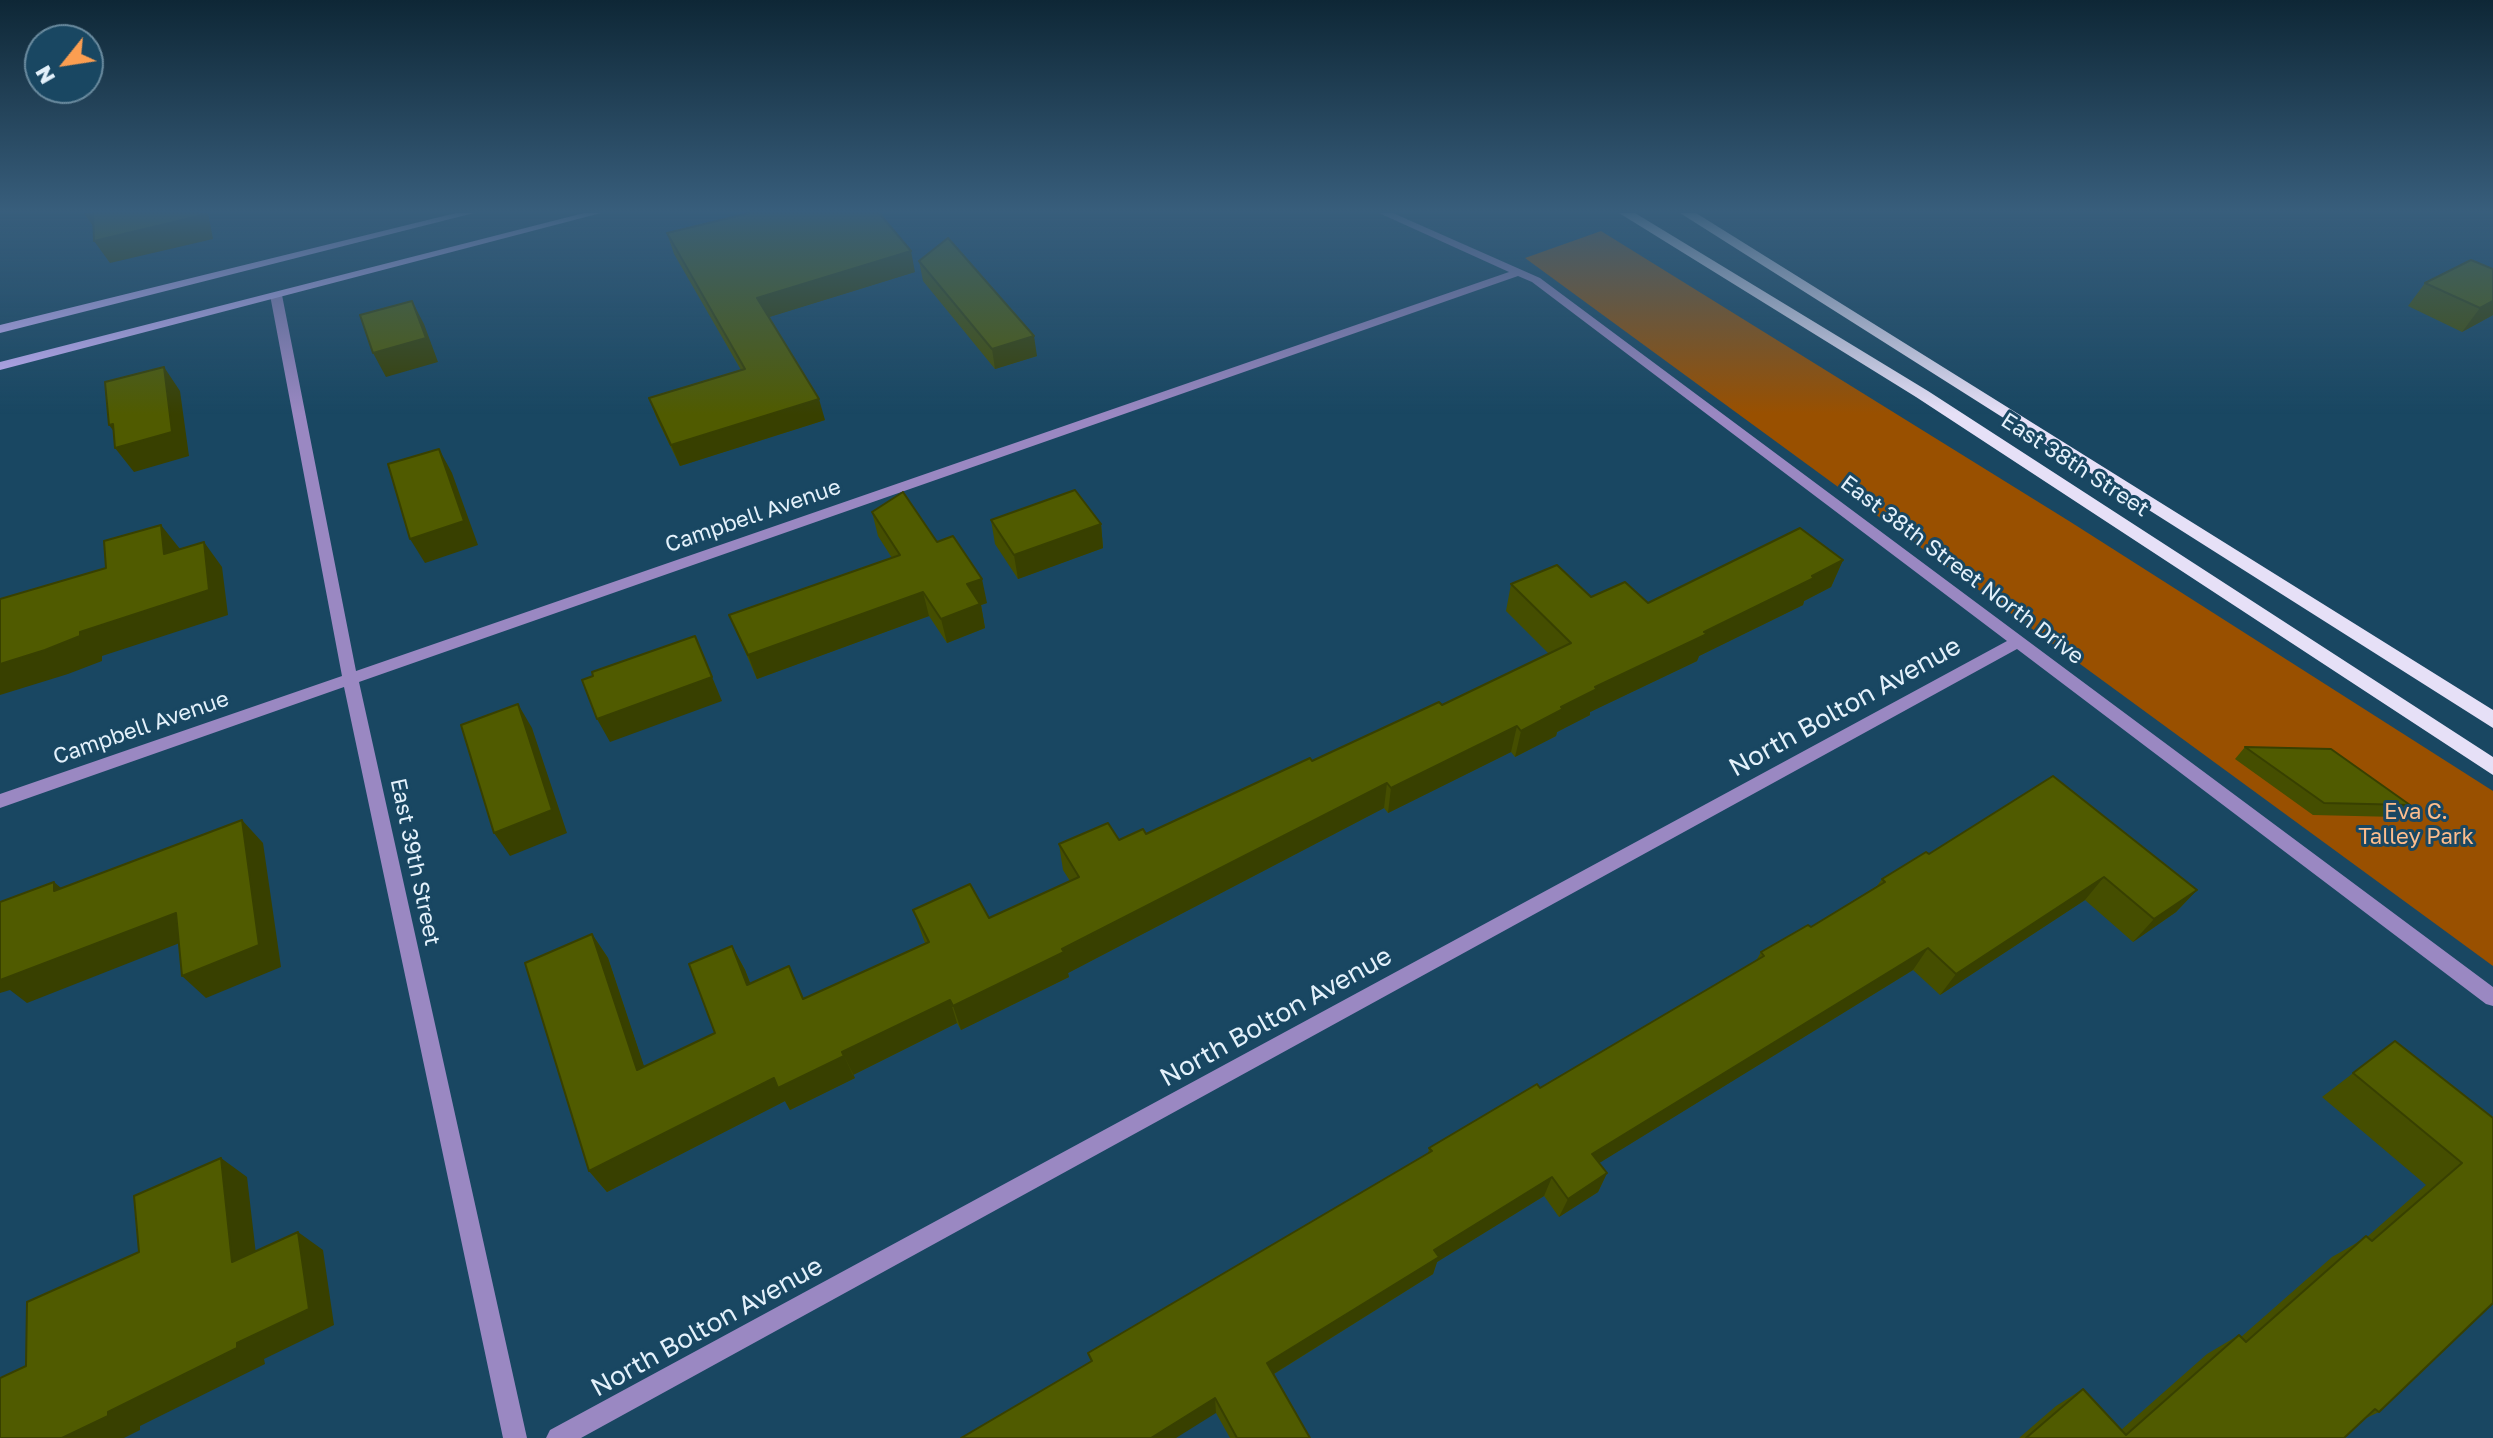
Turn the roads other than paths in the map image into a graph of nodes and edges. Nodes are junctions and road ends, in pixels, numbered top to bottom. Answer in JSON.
{"nodes":[{"id":1,"x":198,"y":280,"type":"edge"},
{"id":2,"x":334,"y":280,"type":"edge"},
{"id":3,"x":1497,"y":280,"type":"edge"},
{"id":4,"x":1534,"y":280,"type":"edge"},
{"id":5,"x":1736,"y":280,"type":"edge"},
{"id":6,"x":1794,"y":280,"type":"edge"},
{"id":7,"x":276,"y":295,"type":"junction"},
{"id":8,"x":0,"y":329,"type":"edge"},
{"id":9,"x":0,"y":366,"type":"edge"},
{"id":10,"x":2020,"y":641,"type":"junction"},
{"id":11,"x":350,"y":679,"type":"junction"},
{"id":12,"x":2493,"y":720,"type":"edge"},
{"id":13,"x":2493,"y":767,"type":"edge"},
{"id":14,"x":0,"y":801,"type":"edge"},
{"id":15,"x":2493,"y":998,"type":"edge"},
{"id":16,"x":515,"y":1438,"type":"edge"},
{"id":17,"x":558,"y":1438,"type":"edge"}],
"edges":[{"from":1,"to":8,"type":"main road"},
{"from":2,"to":7,"type":"main road"},
{"from":3,"to":11,"type":"street","name":"Campbell Avenue"},
{"from":4,"to":10,"type":"street","name":"East 38th Street North Drive"},
{"from":5,"to":13,"type":"main road","name":"East 38th Street"},
{"from":6,"to":12,"type":"main road","name":"East 38th Street"},
{"from":7,"to":9,"type":"main road"},
{"from":7,"to":11,"type":"street","name":"East 39th Street"},
{"from":10,"to":15,"type":"street","name":"East 38th Street North Drive"},
{"from":10,"to":17,"type":"street","name":"North Bolton Avenue"},
{"from":11,"to":14,"type":"street","name":"Campbell Avenue"},
{"from":11,"to":16,"type":"street","name":"East 39th Street"}]}
